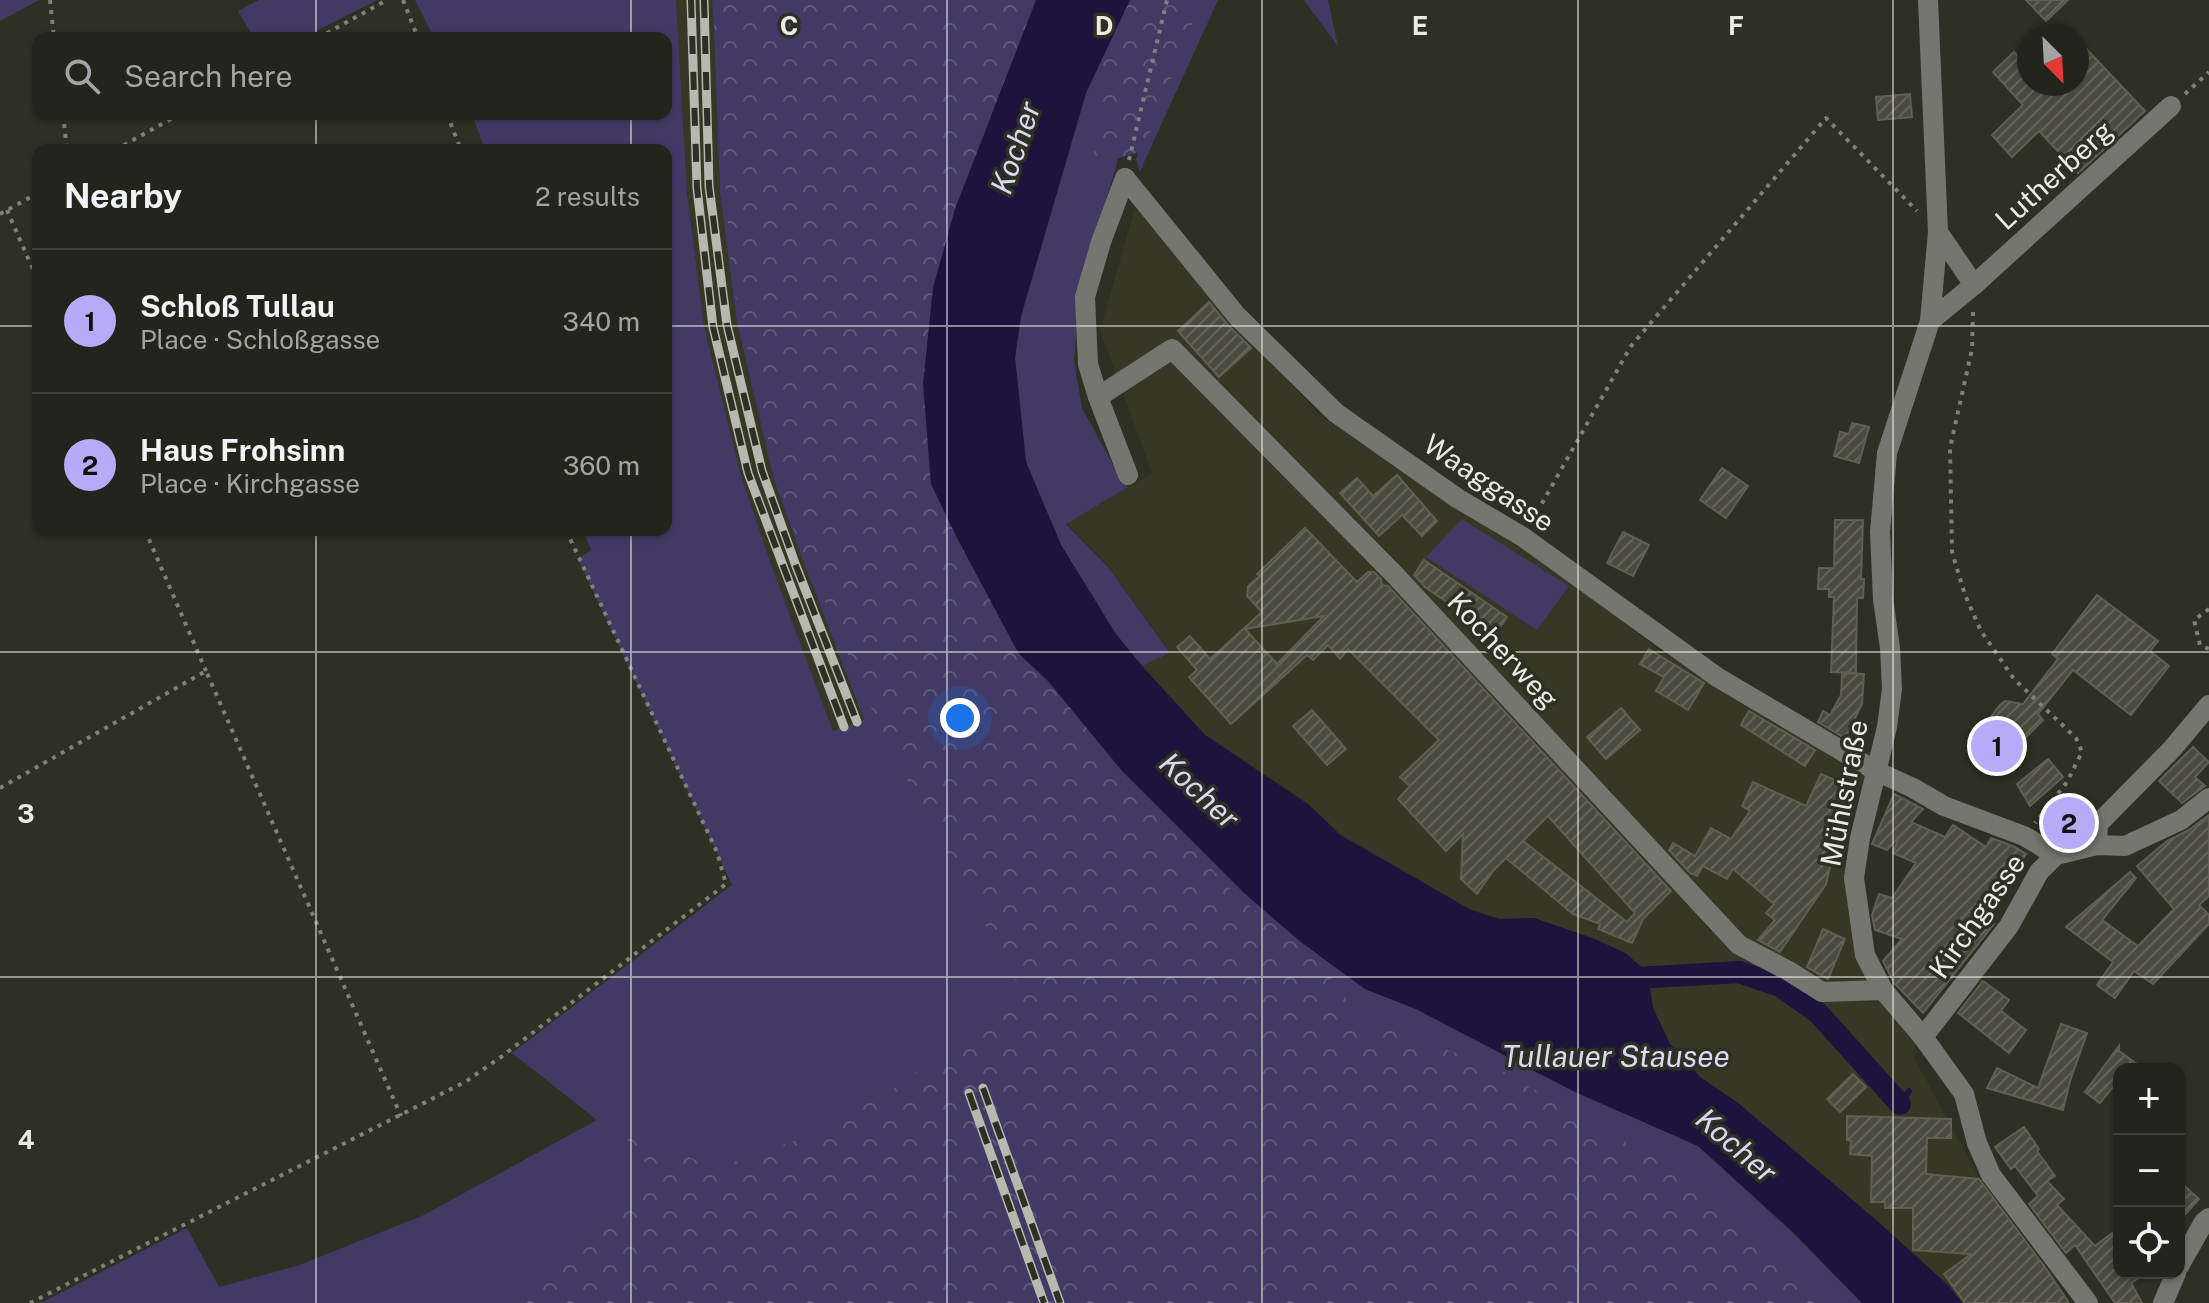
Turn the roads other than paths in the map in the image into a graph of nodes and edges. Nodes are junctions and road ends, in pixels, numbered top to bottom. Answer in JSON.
{"nodes":[{"id":1,"x":1928,"y":0,"type":"edge"},
{"id":2,"x":2171,"y":106,"type":"road end"},
{"id":3,"x":1938,"y":232,"type":"junction"},
{"id":4,"x":1974,"y":285,"type":"junction"},
{"id":5,"x":1930,"y":321,"type":"junction"},
{"id":6,"x":1098,"y":397,"type":"junction"},
{"id":7,"x":1128,"y":475,"type":"dead end"},
{"id":8,"x":2209,"y":705,"type":"edge"},
{"id":9,"x":1876,"y":771,"type":"junction"},
{"id":10,"x":2209,"y":798,"type":"edge"},
{"id":11,"x":2097,"y":845,"type":"junction"},
{"id":12,"x":2056,"y":855,"type":"junction"},
{"id":13,"x":1883,"y":990,"type":"junction"},
{"id":14,"x":1923,"y":1037,"type":"junction"},
{"id":15,"x":2209,"y":1218,"type":"edge"},
{"id":16,"x":2185,"y":1255,"type":"edge"},
{"id":17,"x":2173,"y":1279,"type":"edge"},
{"id":18,"x":2088,"y":1303,"type":"edge"},
{"id":19,"x":2163,"y":1303,"type":"edge"}],
"edges":[{"from":1,"to":3,"type":"street","name":"Mühlstraße"},
{"from":2,"to":4,"type":"street","name":"Lutherberg"},
{"from":3,"to":4,"type":"street"},
{"from":3,"to":5,"type":"street","name":"Mühlstraße"},
{"from":4,"to":5,"type":"street","name":"Lutherberg"},
{"from":5,"to":9,"type":"street","name":"Mühlstraße"},
{"from":6,"to":7,"type":"street"},
{"from":6,"to":9,"type":"street","name":"Waaggasse"},
{"from":6,"to":13,"type":"street","name":"Kocherweg"},
{"from":8,"to":11,"type":"street"},
{"from":9,"to":12,"type":"street","name":"Waaggasse"},
{"from":9,"to":13,"type":"street","name":"Mühlstraße"},
{"from":10,"to":11,"type":"street","name":"Kirchgasse"},
{"from":11,"to":12,"type":"street","name":"Kirchgasse"},
{"from":12,"to":14,"type":"street","name":"Kirchgasse"},
{"from":13,"to":14,"type":"street","name":"Mühlstraße"},
{"from":14,"to":18,"type":"street","name":"Mühlstraße"},
{"from":15,"to":16,"type":"street"},
{"from":17,"to":19,"type":"street"}]}
